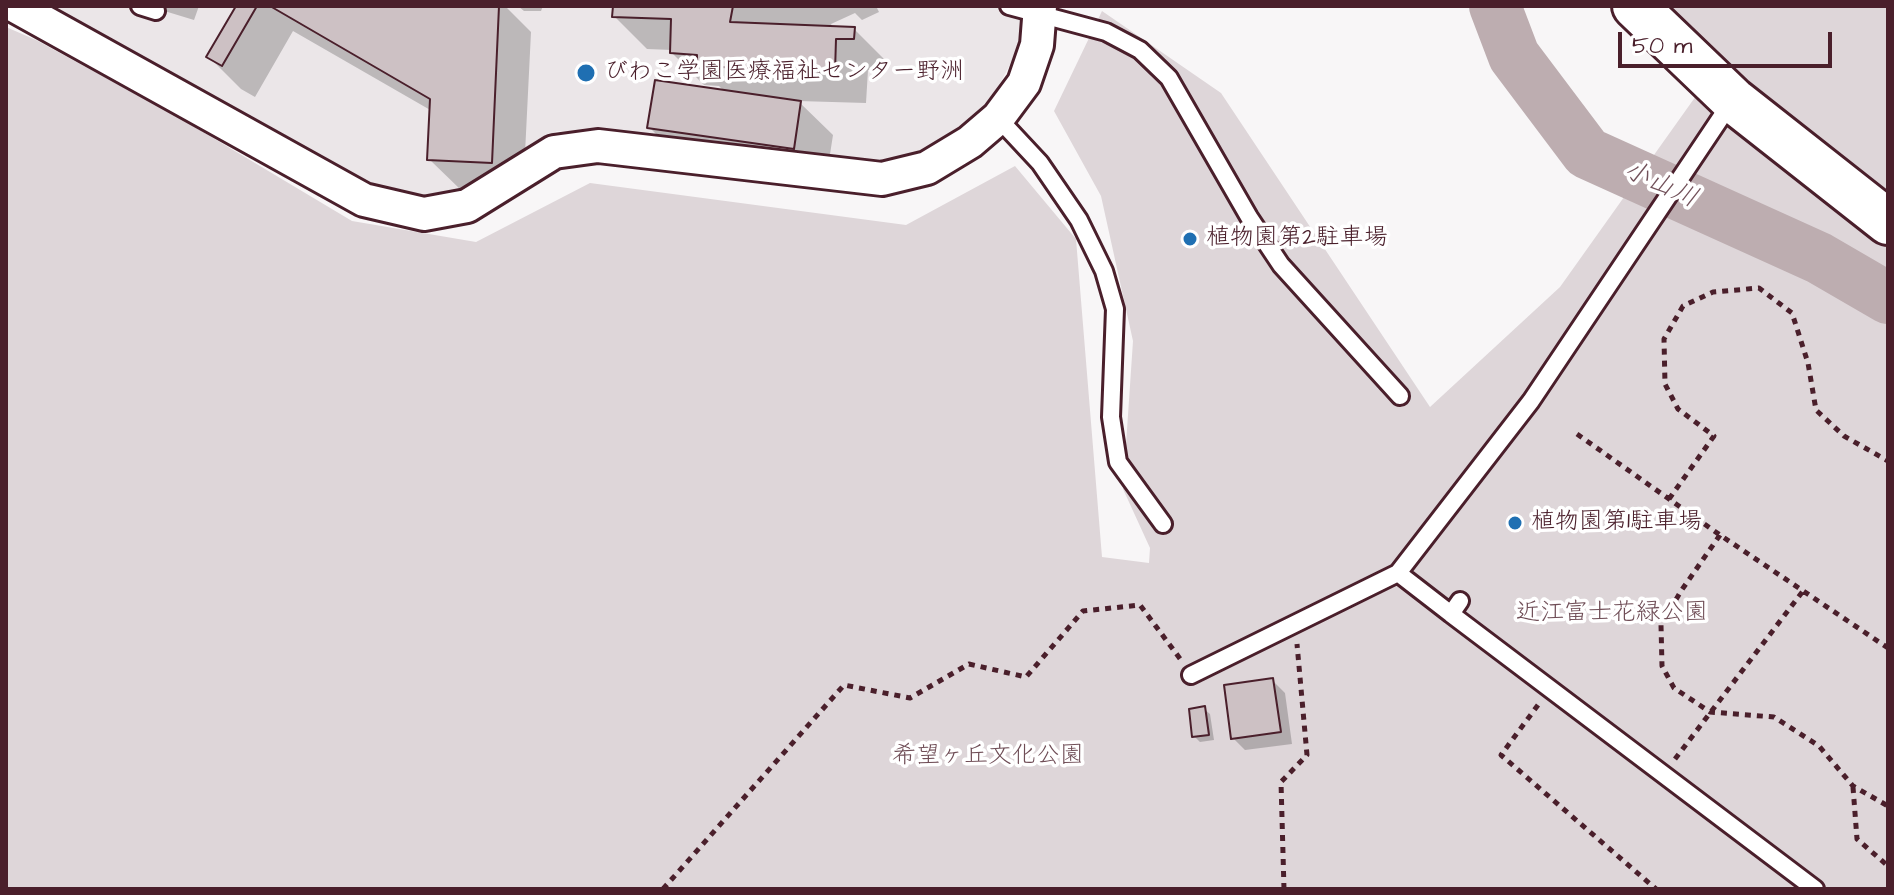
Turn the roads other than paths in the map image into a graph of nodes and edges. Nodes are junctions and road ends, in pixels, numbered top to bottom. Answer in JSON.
{"nodes":[{"id":1,"x":15,"y":6,"type":"edge"},
{"id":2,"x":1635,"y":6,"type":"edge"},
{"id":3,"x":1029,"y":9,"type":"edge"},
{"id":4,"x":1733,"y":100,"type":"junction"},
{"id":5,"x":998,"y":118,"type":"junction"},
{"id":6,"x":1888,"y":222,"type":"edge"},
{"id":7,"x":1400,"y":396,"type":"dead end"},
{"id":8,"x":1163,"y":524,"type":"dead end"},
{"id":9,"x":1398,"y":573,"type":"junction"},
{"id":10,"x":1191,"y":675,"type":"road end"},
{"id":11,"x":1815,"y":889,"type":"edge"}],
"edges":[{"from":1,"to":5,"type":"street"},
{"from":2,"to":4,"type":"main road"},
{"from":3,"to":5,"type":"street"},
{"from":3,"to":7,"type":"lane"},
{"from":4,"to":6,"type":"main road"},
{"from":4,"to":9,"type":"lane"},
{"from":5,"to":8,"type":"lane"},
{"from":9,"to":10,"type":"lane"},
{"from":9,"to":11,"type":"lane"}]}
